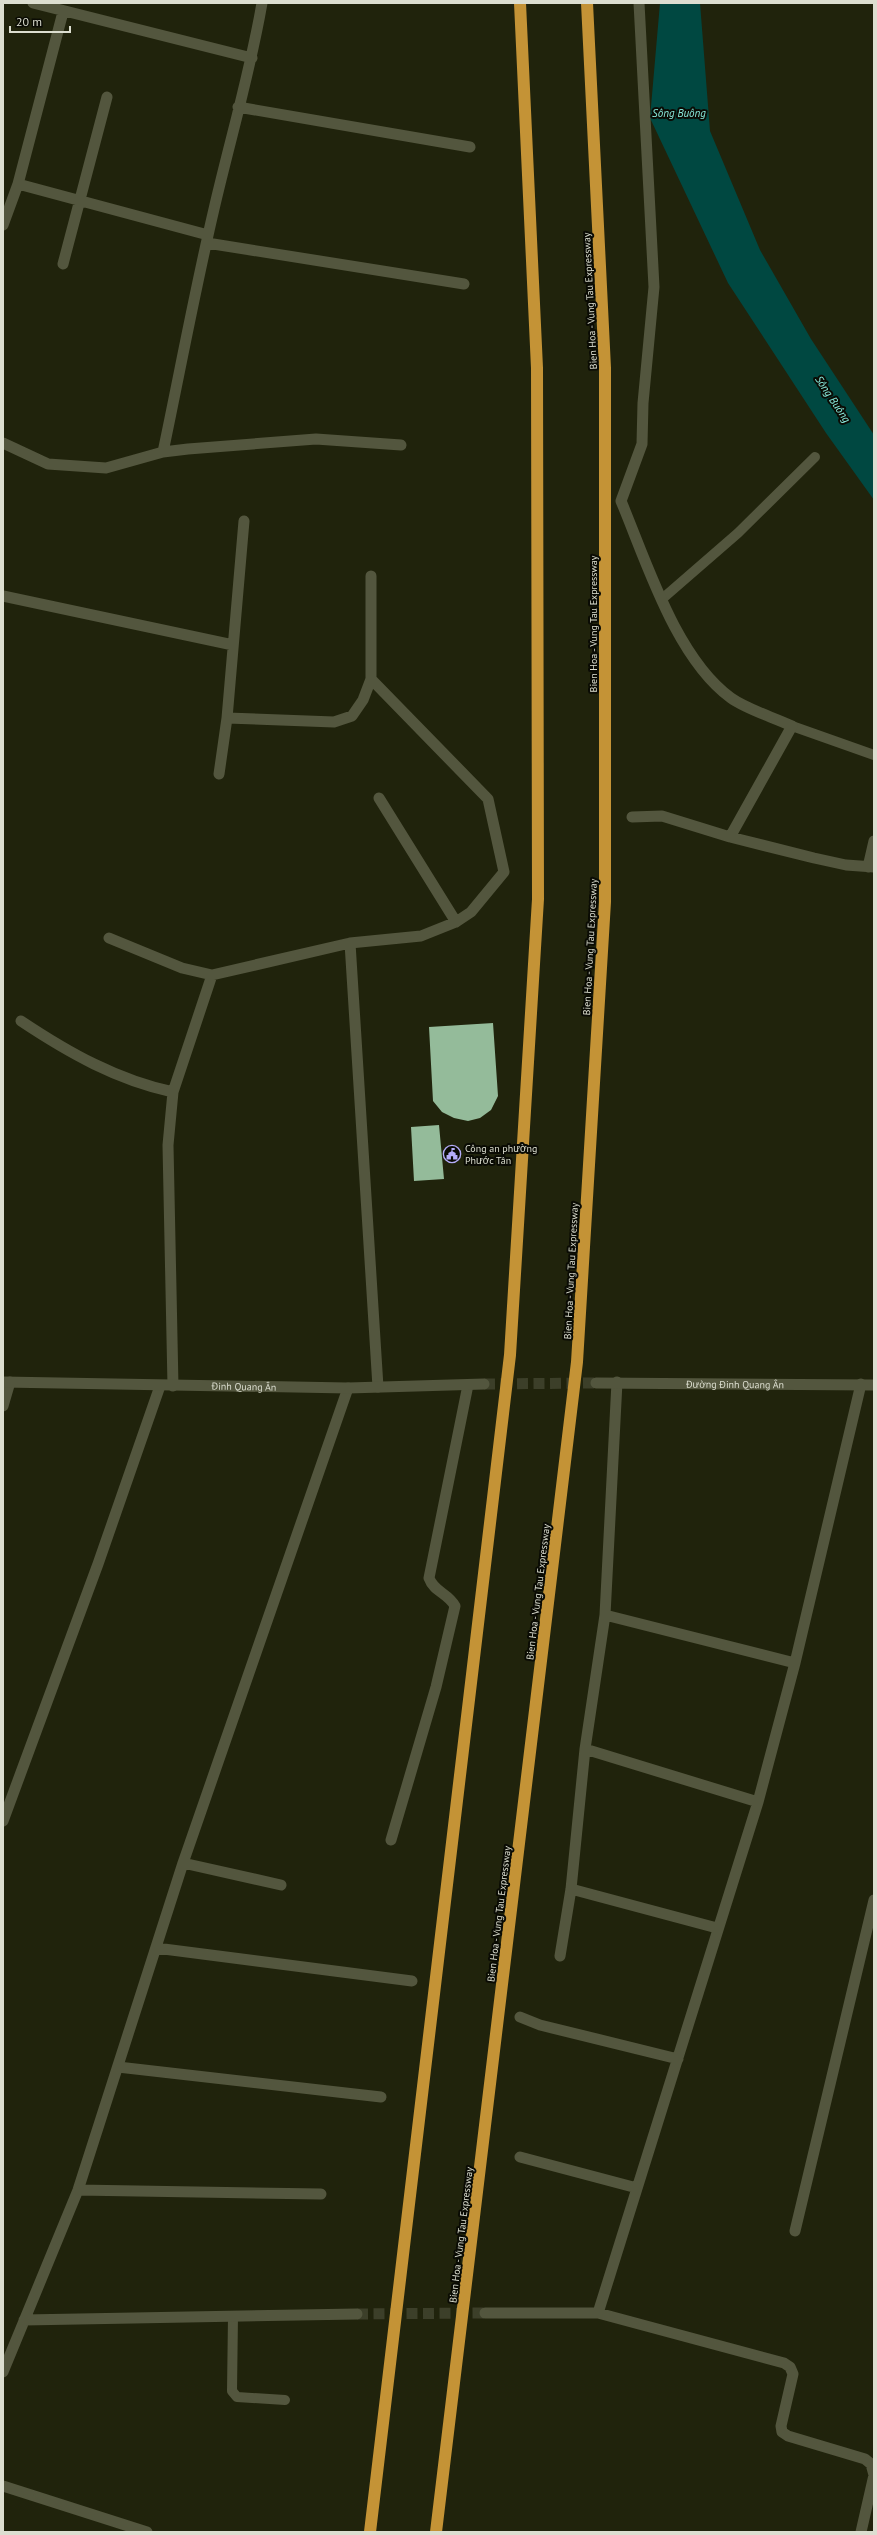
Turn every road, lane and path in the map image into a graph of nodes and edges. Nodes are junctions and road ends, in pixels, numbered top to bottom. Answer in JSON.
{"nodes":[{"id":1,"x":33,"y":3,"type":"edge"},
{"id":2,"x":262,"y":3,"type":"edge"},
{"id":3,"x":520,"y":3,"type":"edge"},
{"id":4,"x":587,"y":3,"type":"edge"},
{"id":5,"x":639,"y":3,"type":"edge"},
{"id":6,"x":63,"y":12,"type":"junction"},
{"id":7,"x":252,"y":58,"type":"junction"},
{"id":8,"x":107,"y":97,"type":"dead end"},
{"id":9,"x":238,"y":107,"type":"junction"},
{"id":10,"x":470,"y":147,"type":"dead end"},
{"id":11,"x":18,"y":184,"type":"junction"},
{"id":12,"x":80,"y":200,"type":"junction"},
{"id":13,"x":3,"y":225,"type":"edge"},
{"id":14,"x":208,"y":239,"type":"junction"},
{"id":15,"x":63,"y":264,"type":"dead end"},
{"id":16,"x":464,"y":284,"type":"dead end"},
{"id":17,"x":3,"y":443,"type":"edge"},
{"id":18,"x":401,"y":446,"type":"dead end"},
{"id":19,"x":163,"y":452,"type":"junction"},
{"id":20,"x":815,"y":457,"type":"dead end"},
{"id":21,"x":244,"y":521,"type":"dead end"},
{"id":22,"x":372,"y":576,"type":"dead end"},
{"id":23,"x":3,"y":596,"type":"edge"},
{"id":24,"x":662,"y":599,"type":"junction"},
{"id":25,"x":233,"y":645,"type":"junction"},
{"id":26,"x":371,"y":680,"type":"junction"},
{"id":27,"x":227,"y":718,"type":"junction"},
{"id":28,"x":792,"y":726,"type":"junction"},
{"id":29,"x":874,"y":755,"type":"edge"},
{"id":30,"x":219,"y":774,"type":"dead end"},
{"id":31,"x":379,"y":798,"type":"dead end"},
{"id":32,"x":632,"y":817,"type":"dead end"},
{"id":33,"x":730,"y":837,"type":"junction"},
{"id":34,"x":874,"y":841,"type":"edge"},
{"id":35,"x":871,"y":867,"type":"edge"},
{"id":36,"x":456,"y":922,"type":"junction"},
{"id":37,"x":109,"y":938,"type":"dead end"},
{"id":38,"x":350,"y":943,"type":"junction"},
{"id":39,"x":212,"y":975,"type":"junction"},
{"id":40,"x":21,"y":1021,"type":"dead end"},
{"id":41,"x":173,"y":1092,"type":"junction"},
{"id":42,"x":6,"y":1382,"type":"edge"},
{"id":43,"x":596,"y":1382,"type":"tunnel mouth"},
{"id":44,"x":616,"y":1382,"type":"junction"},
{"id":45,"x":484,"y":1384,"type":"tunnel mouth"},
{"id":46,"x":861,"y":1384,"type":"junction"},
{"id":47,"x":468,"y":1385,"type":"junction"},
{"id":48,"x":874,"y":1385,"type":"edge"},
{"id":49,"x":160,"y":1386,"type":"junction"},
{"id":50,"x":173,"y":1386,"type":"junction"},
{"id":51,"x":378,"y":1387,"type":"junction"},
{"id":52,"x":348,"y":1388,"type":"junction"},
{"id":53,"x":3,"y":1406,"type":"edge"},
{"id":54,"x":605,"y":1615,"type":"junction"},
{"id":55,"x":795,"y":1663,"type":"junction"},
{"id":56,"x":585,"y":1749,"type":"junction"},
{"id":57,"x":758,"y":1802,"type":"junction"},
{"id":58,"x":3,"y":1821,"type":"edge"},
{"id":59,"x":391,"y":1840,"type":"dead end"},
{"id":60,"x":183,"y":1863,"type":"junction"},
{"id":61,"x":281,"y":1885,"type":"dead end"},
{"id":62,"x":571,"y":1889,"type":"junction"},
{"id":63,"x":874,"y":1900,"type":"edge"},
{"id":64,"x":717,"y":1928,"type":"junction"},
{"id":65,"x":156,"y":1948,"type":"junction"},
{"id":66,"x":560,"y":1956,"type":"dead end"},
{"id":67,"x":412,"y":1980,"type":"dead end"},
{"id":68,"x":520,"y":2017,"type":"dead end"},
{"id":69,"x":678,"y":2059,"type":"junction"},
{"id":70,"x":118,"y":2067,"type":"junction"},
{"id":71,"x":381,"y":2097,"type":"dead end"},
{"id":72,"x":520,"y":2157,"type":"dead end"},
{"id":73,"x":637,"y":2188,"type":"junction"},
{"id":74,"x":78,"y":2190,"type":"junction"},
{"id":75,"x":321,"y":2194,"type":"dead end"},
{"id":76,"x":796,"y":2230,"type":"dead end"},
{"id":77,"x":485,"y":2313,"type":"tunnel mouth"},
{"id":78,"x":598,"y":2313,"type":"junction"},
{"id":79,"x":357,"y":2314,"type":"tunnel mouth"},
{"id":80,"x":233,"y":2316,"type":"junction"},
{"id":81,"x":24,"y":2320,"type":"junction"},
{"id":82,"x":3,"y":2372,"type":"edge"},
{"id":83,"x":285,"y":2400,"type":"dead end"},
{"id":84,"x":3,"y":2486,"type":"edge"},
{"id":85,"x":147,"y":2532,"type":"edge"},
{"id":86,"x":370,"y":2532,"type":"edge"},
{"id":87,"x":436,"y":2532,"type":"edge"},
{"id":88,"x":861,"y":2532,"type":"edge"}],
"edges":[{"from":1,"to":6,"type":"street"},
{"from":2,"to":7,"type":"street"},
{"from":3,"to":86,"type":"highway"},
{"from":4,"to":87,"type":"highway","name":"Bien Hoa - Vung Tau Expressway"},
{"from":5,"to":24,"type":"street"},
{"from":6,"to":7,"type":"street"},
{"from":6,"to":11,"type":"street"},
{"from":7,"to":9,"type":"street"},
{"from":8,"to":12,"type":"street"},
{"from":9,"to":10,"type":"street"},
{"from":9,"to":14,"type":"street"},
{"from":11,"to":12,"type":"street"},
{"from":11,"to":13,"type":"street"},
{"from":12,"to":14,"type":"street"},
{"from":12,"to":15,"type":"street"},
{"from":14,"to":16,"type":"street"},
{"from":14,"to":19,"type":"street"},
{"from":17,"to":19,"type":"street"},
{"from":18,"to":19,"type":"street"},
{"from":20,"to":24,"type":"lane"},
{"from":21,"to":25,"type":"street"},
{"from":22,"to":26,"type":"street"},
{"from":23,"to":25,"type":"street"},
{"from":24,"to":28,"type":"street"},
{"from":25,"to":27,"type":"street"},
{"from":26,"to":27,"type":"street"},
{"from":26,"to":36,"type":"street"},
{"from":27,"to":30,"type":"street"},
{"from":28,"to":29,"type":"lane"},
{"from":28,"to":33,"type":"street"},
{"from":31,"to":36,"type":"street"},
{"from":32,"to":33,"type":"street"},
{"from":33,"to":35,"type":"street"},
{"from":34,"to":35,"type":"street"},
{"from":36,"to":38,"type":"street"},
{"from":37,"to":39,"type":"street"},
{"from":38,"to":39,"type":"street"},
{"from":38,"to":51,"type":"street"},
{"from":39,"to":41,"type":"street"},
{"from":40,"to":41,"type":"street"},
{"from":41,"to":50,"type":"street"},
{"from":42,"to":49,"type":"street","name":"Đinh Quang Ân"},
{"from":42,"to":53,"type":"street"},
{"from":43,"to":44,"type":"street","name":"Đường Đinh Quang Ân"},
{"from":44,"to":46,"type":"street","name":"Đường Đinh Quang Ân"},
{"from":44,"to":54,"type":"street"},
{"from":45,"to":47,"type":"street","name":"Đinh Quang Ân"},
{"from":46,"to":48,"type":"street","name":"Đường Đinh Quang Ân"},
{"from":46,"to":55,"type":"street"},
{"from":47,"to":51,"type":"street","name":"Đinh Quang Ân"},
{"from":47,"to":59,"type":"street"},
{"from":49,"to":50,"type":"street","name":"Đinh Quang Ân"},
{"from":49,"to":58,"type":"street"},
{"from":50,"to":52,"type":"street","name":"Đinh Quang Ân"},
{"from":51,"to":52,"type":"street","name":"Đinh Quang Ân"},
{"from":52,"to":60,"type":"street"},
{"from":54,"to":55,"type":"street"},
{"from":54,"to":56,"type":"street"},
{"from":55,"to":57,"type":"street"},
{"from":56,"to":57,"type":"street"},
{"from":56,"to":62,"type":"street"},
{"from":57,"to":64,"type":"street"},
{"from":60,"to":61,"type":"street"},
{"from":60,"to":65,"type":"street"},
{"from":62,"to":64,"type":"street"},
{"from":62,"to":66,"type":"street"},
{"from":63,"to":76,"type":"street"},
{"from":64,"to":69,"type":"street"},
{"from":65,"to":67,"type":"street"},
{"from":65,"to":70,"type":"street"},
{"from":68,"to":69,"type":"street"},
{"from":69,"to":73,"type":"street"},
{"from":70,"to":71,"type":"street"},
{"from":70,"to":74,"type":"street"},
{"from":72,"to":73,"type":"street"},
{"from":73,"to":78,"type":"street"},
{"from":74,"to":75,"type":"street"},
{"from":74,"to":81,"type":"street"},
{"from":77,"to":78,"type":"street"},
{"from":78,"to":88,"type":"street"},
{"from":79,"to":80,"type":"street"},
{"from":80,"to":81,"type":"street"},
{"from":80,"to":83,"type":"lane"},
{"from":81,"to":82,"type":"street"},
{"from":84,"to":85,"type":"street"}]}
